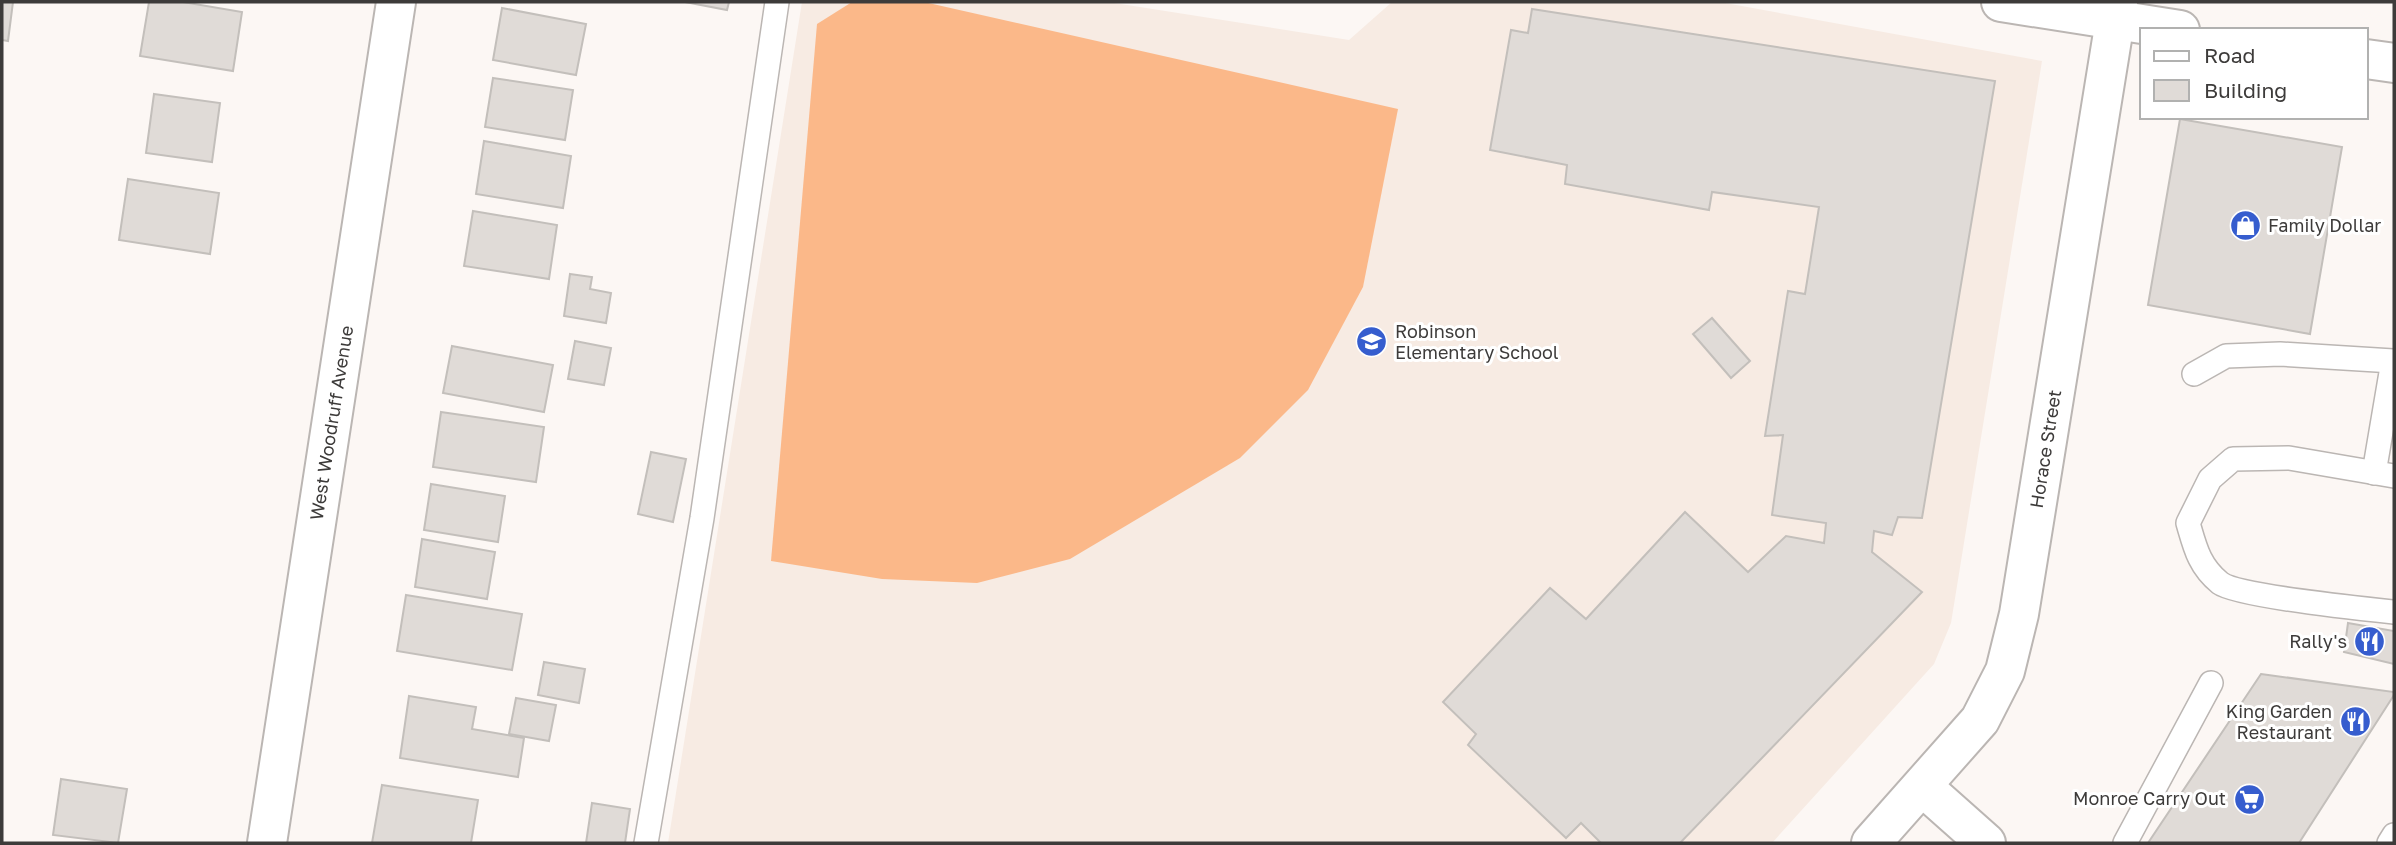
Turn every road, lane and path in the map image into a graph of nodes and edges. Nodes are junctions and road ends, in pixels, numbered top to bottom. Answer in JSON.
{"nodes":[{"id":1,"x":396,"y":2,"type":"edge"},
{"id":2,"x":777,"y":2,"type":"edge"},
{"id":3,"x":2001,"y":2,"type":"edge"},
{"id":4,"x":2117,"y":11,"type":"edge"},
{"id":5,"x":2173,"y":28,"type":"edge"},
{"id":6,"x":2368,"y":59,"type":"edge"},
{"id":7,"x":2394,"y":63,"type":"edge"},
{"id":8,"x":2394,"y":358,"type":"edge"},
{"id":9,"x":2194,"y":374,"type":"dead end"},
{"id":10,"x":2384,"y":475,"type":"edge"},
{"id":11,"x":2394,"y":612,"type":"edge"},
{"id":12,"x":2211,"y":683,"type":"dead end"},
{"id":13,"x":1923,"y":787,"type":"junction"},
{"id":14,"x":2394,"y":835,"type":"edge"},
{"id":15,"x":267,"y":843,"type":"edge"},
{"id":16,"x":646,"y":843,"type":"edge"},
{"id":17,"x":1871,"y":843,"type":"edge"},
{"id":18,"x":1986,"y":843,"type":"edge"},
{"id":19,"x":2125,"y":843,"type":"edge"},
{"id":20,"x":2389,"y":843,"type":"edge"}],
"edges":[{"from":1,"to":15,"type":"street","name":"West Woodruff Avenue"},
{"from":2,"to":16,"type":"lane"},
{"from":3,"to":4,"type":"street"},
{"from":4,"to":5,"type":"street"},
{"from":4,"to":13,"type":"street","name":"Horace Street"},
{"from":6,"to":7,"type":"street"},
{"from":8,"to":9,"type":"lane"},
{"from":8,"to":10,"type":"lane"},
{"from":10,"to":11,"type":"lane"},
{"from":12,"to":19,"type":"lane"},
{"from":13,"to":17,"type":"street","name":"Horace Street"},
{"from":13,"to":18,"type":"street"},
{"from":14,"to":20,"type":"lane"}]}
